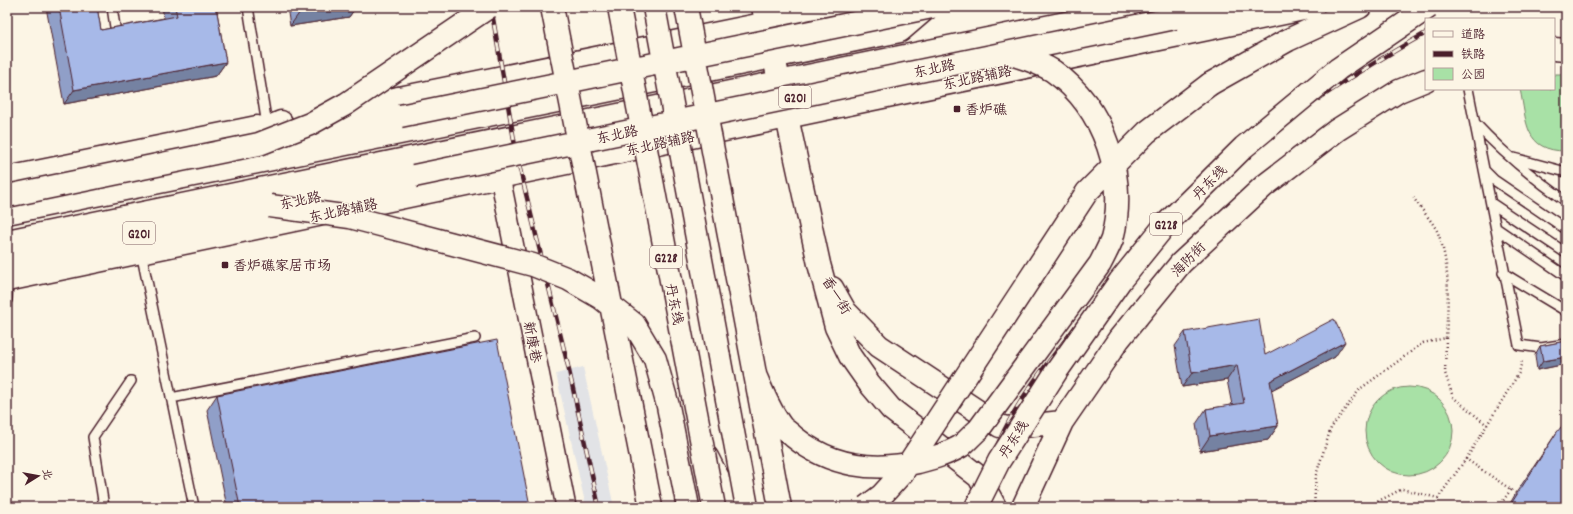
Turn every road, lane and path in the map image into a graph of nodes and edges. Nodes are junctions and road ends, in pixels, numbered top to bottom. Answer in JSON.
{"nodes":[{"id":1,"x":112,"y":7,"type":"edge"},
{"id":2,"x":248,"y":7,"type":"edge"},
{"id":3,"x":489,"y":7,"type":"edge"},
{"id":4,"x":552,"y":7,"type":"edge"},
{"id":5,"x":619,"y":7,"type":"edge"},
{"id":6,"x":654,"y":7,"type":"edge"},
{"id":7,"x":686,"y":7,"type":"edge"},
{"id":8,"x":848,"y":7,"type":"edge"},
{"id":9,"x":928,"y":7,"type":"edge"},
{"id":10,"x":932,"y":7,"type":"edge"},
{"id":11,"x":1143,"y":7,"type":"edge"},
{"id":12,"x":1227,"y":7,"type":"edge"},
{"id":13,"x":1313,"y":7,"type":"edge"},
{"id":14,"x":1360,"y":7,"type":"edge"},
{"id":15,"x":1429,"y":7,"type":"edge"},
{"id":16,"x":764,"y":15,"type":"edge"},
{"id":17,"x":116,"y":27,"type":"edge"},
{"id":18,"x":1555,"y":49,"type":"edge"},
{"id":19,"x":1566,"y":50,"type":"edge"},
{"id":20,"x":1008,"y":53,"type":"junction"},
{"id":21,"x":773,"y":57,"type":"junction"},
{"id":22,"x":1425,"y":80,"type":"edge"},
{"id":23,"x":778,"y":82,"type":"junction"},
{"id":24,"x":1468,"y":90,"type":"edge"},
{"id":25,"x":399,"y":98,"type":"junction"},
{"id":26,"x":786,"y":117,"type":"junction"},
{"id":27,"x":1475,"y":123,"type":"junction"},
{"id":28,"x":269,"y":130,"type":"junction"},
{"id":29,"x":406,"y":132,"type":"junction"},
{"id":30,"x":116,"y":156,"type":"junction"},
{"id":31,"x":202,"y":156,"type":"junction"},
{"id":32,"x":287,"y":156,"type":"junction"},
{"id":33,"x":1509,"y":156,"type":"junction"},
{"id":34,"x":412,"y":158,"type":"junction"},
{"id":35,"x":1484,"y":168,"type":"junction"},
{"id":36,"x":1566,"y":172,"type":"edge"},
{"id":37,"x":500,"y":177,"type":"junction"},
{"id":38,"x":7,"y":178,"type":"edge"},
{"id":39,"x":123,"y":190,"type":"junction"},
{"id":40,"x":7,"y":196,"type":"edge"},
{"id":41,"x":1413,"y":197,"type":"dead end"},
{"id":42,"x":1566,"y":201,"type":"edge"},
{"id":43,"x":1490,"y":203,"type":"junction"},
{"id":44,"x":270,"y":206,"type":"junction"},
{"id":45,"x":7,"y":213,"type":"edge"},
{"id":46,"x":1496,"y":228,"type":"junction"},
{"id":47,"x":1566,"y":229,"type":"edge"},
{"id":48,"x":7,"y":240,"type":"edge"},
{"id":49,"x":141,"y":252,"type":"junction"},
{"id":50,"x":1566,"y":253,"type":"edge"},
{"id":51,"x":819,"y":264,"type":"junction"},
{"id":52,"x":1504,"y":273,"type":"junction"},
{"id":53,"x":1566,"y":276,"type":"edge"},
{"id":54,"x":7,"y":280,"type":"edge"},
{"id":55,"x":1566,"y":311,"type":"edge"},
{"id":56,"x":475,"y":338,"type":"dead end"},
{"id":57,"x":1446,"y":338,"type":"junction"},
{"id":58,"x":1566,"y":344,"type":"edge"},
{"id":59,"x":1519,"y":345,"type":"junction"},
{"id":60,"x":755,"y":375,"type":"junction"},
{"id":61,"x":131,"y":381,"type":"dead end"},
{"id":62,"x":171,"y":398,"type":"junction"},
{"id":63,"x":1062,"y":422,"type":"junction"},
{"id":64,"x":1487,"y":425,"type":"junction"},
{"id":65,"x":703,"y":449,"type":"junction"},
{"id":66,"x":1466,"y":459,"type":"junction"},
{"id":67,"x":1511,"y":489,"type":"junction"},
{"id":68,"x":1521,"y":496,"type":"edge"},
{"id":69,"x":104,"y":507,"type":"edge"},
{"id":70,"x":194,"y":507,"type":"edge"},
{"id":71,"x":566,"y":507,"type":"edge"},
{"id":72,"x":651,"y":507,"type":"edge"},
{"id":73,"x":688,"y":507,"type":"edge"},
{"id":74,"x":714,"y":507,"type":"edge"},
{"id":75,"x":743,"y":507,"type":"edge"},
{"id":76,"x":746,"y":507,"type":"edge"},
{"id":77,"x":780,"y":507,"type":"edge"},
{"id":78,"x":866,"y":507,"type":"edge"},
{"id":79,"x":976,"y":507,"type":"edge"},
{"id":80,"x":995,"y":507,"type":"edge"},
{"id":81,"x":1023,"y":507,"type":"edge"},
{"id":82,"x":1314,"y":507,"type":"edge"},
{"id":83,"x":1367,"y":507,"type":"edge"},
{"id":84,"x":1499,"y":507,"type":"edge"}],
"edges":[{"from":1,"to":17,"type":"lane"},
{"from":2,"to":28,"type":"lane"},
{"from":3,"to":28,"type":"main road","bridge":true},
{"from":4,"to":72,"type":"main road","bridge":true},
{"from":5,"to":65,"type":"main road","name":"丹东线","number":"G228","bridge":true},
{"from":6,"to":76,"type":"main road","bridge":true},
{"from":7,"to":60,"type":"main road","bridge":true},
{"from":8,"to":16,"type":"main road"},
{"from":9,"to":21,"type":"main road"},
{"from":10,"to":28,"type":"main road","bridge":true},
{"from":11,"to":23,"type":"main road","name":"东北路"},
{"from":12,"to":20,"type":"main road","name":"东北路","number":"G201","bridge":true},
{"from":13,"to":26,"type":"main road","name":"东北路辅路"},
{"from":14,"to":78,"type":"main road","bridge":true},
{"from":15,"to":79,"type":"main road","name":"丹东线","number":"G228","bridge":true},
{"from":16,"to":21,"type":"main road"},
{"from":16,"to":25,"type":"main road"},
{"from":18,"to":19,"type":"main road"},
{"from":20,"to":44,"type":"main road","name":"东北路","number":"G201","bridge":true},
{"from":20,"to":60,"type":"main road","bridge":true},
{"from":21,"to":23,"type":"main road"},
{"from":21,"to":29,"type":"main road"},
{"from":22,"to":63,"type":"main road","name":"海防街"},
{"from":23,"to":26,"type":"main road"},
{"from":23,"to":34,"type":"main road","name":"东北路"},
{"from":24,"to":27,"type":"lane"},
{"from":25,"to":28,"type":"main road"},
{"from":25,"to":29,"type":"main road"},
{"from":26,"to":37,"type":"main road","name":"东北路辅路"},
{"from":26,"to":51,"type":"main road"},
{"from":27,"to":33,"type":"lane"},
{"from":27,"to":35,"type":"lane"},
{"from":28,"to":30,"type":"main road"},
{"from":28,"to":31,"type":"main road"},
{"from":28,"to":40,"type":"main road","bridge":true},
{"from":29,"to":32,"type":"main road"},
{"from":30,"to":31,"type":"main road"},
{"from":30,"to":38,"type":"main road"},
{"from":31,"to":32,"type":"main road"},
{"from":31,"to":39,"type":"main road"},
{"from":32,"to":39,"type":"main road"},
{"from":33,"to":36,"type":"lane"},
{"from":33,"to":42,"type":"lane"},
{"from":34,"to":37,"type":"main road"},
{"from":34,"to":48,"type":"main road","name":"东北路"},
{"from":35,"to":43,"type":"lane"},
{"from":35,"to":47,"type":"lane"},
{"from":37,"to":49,"type":"main road","name":"东北路辅路"},
{"from":37,"to":71,"type":"street","name":"新康巷"},
{"from":39,"to":45,"type":"main road"},
{"from":41,"to":57,"type":"path"},
{"from":43,"to":46,"type":"lane"},
{"from":43,"to":50,"type":"lane"},
{"from":44,"to":54,"type":"main road","name":"东北路","number":"G201"},
{"from":44,"to":73,"type":"main road","bridge":true},
{"from":46,"to":52,"type":"lane"},
{"from":46,"to":53,"type":"lane"},
{"from":49,"to":54,"type":"main road","name":"东北路辅路"},
{"from":49,"to":62,"type":"lane"},
{"from":51,"to":63,"type":"main road","name":"香一街"},
{"from":51,"to":80,"type":"main road","name":"香一街"},
{"from":52,"to":55,"type":"lane"},
{"from":52,"to":59,"type":"lane"},
{"from":56,"to":62,"type":"lane"},
{"from":57,"to":64,"type":"path"},
{"from":57,"to":82,"type":"path"},
{"from":58,"to":59,"type":"lane"},
{"from":59,"to":64,"type":"path"},
{"from":60,"to":77,"type":"main road","bridge":true},
{"from":61,"to":69,"type":"lane"},
{"from":62,"to":70,"type":"lane"},
{"from":63,"to":81,"type":"main road","name":"海防街"},
{"from":64,"to":66,"type":"path"},
{"from":65,"to":74,"type":"main road","name":"丹东线","number":"G228","bridge":true},
{"from":65,"to":75,"type":"main road","bridge":true},
{"from":66,"to":67,"type":"path"},
{"from":66,"to":83,"type":"path"},
{"from":67,"to":68,"type":"path"},
{"from":67,"to":84,"type":"path"}]}
